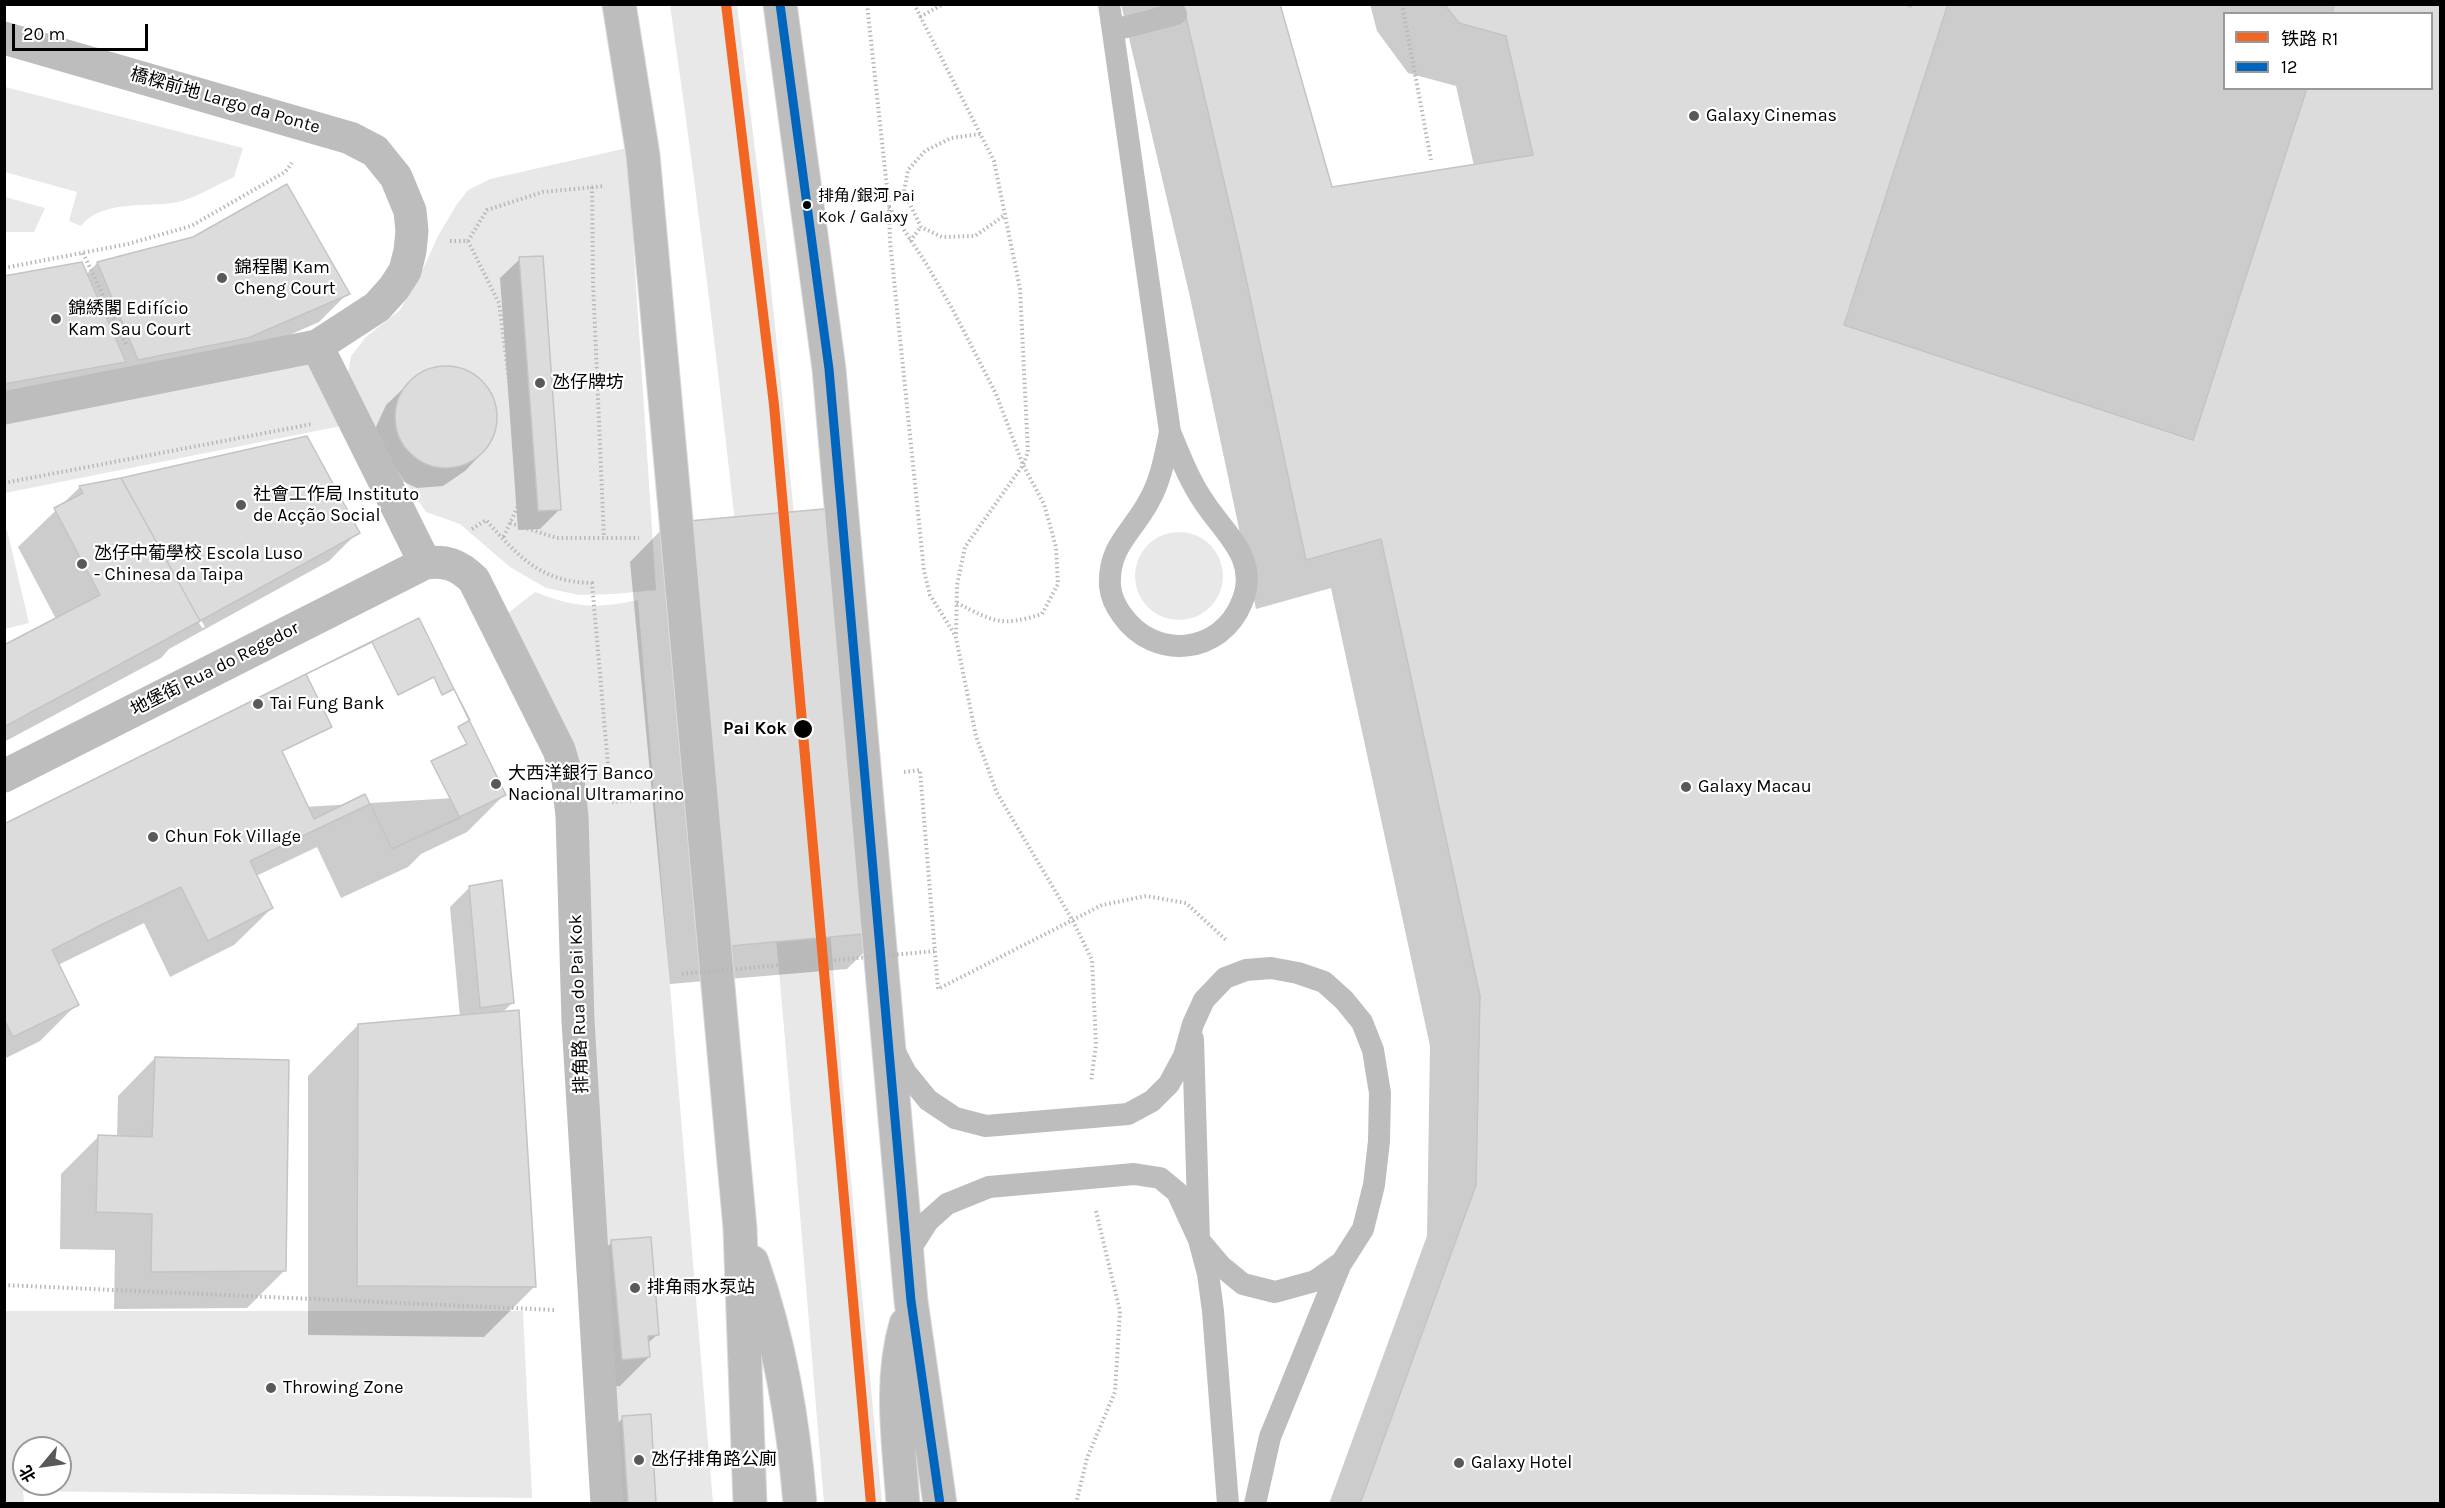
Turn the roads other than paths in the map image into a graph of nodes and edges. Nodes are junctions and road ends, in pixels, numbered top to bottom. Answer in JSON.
{"nodes":[{"id":1,"x":620,"y":4,"type":"edge"},
{"id":2,"x":780,"y":4,"type":"edge"},
{"id":3,"x":1109,"y":4,"type":"edge"},
{"id":4,"x":1176,"y":14,"type":"dead end"},
{"id":5,"x":1113,"y":30,"type":"junction"},
{"id":6,"x":4,"y":38,"type":"edge"},
{"id":7,"x":317,"y":346,"type":"junction"},
{"id":8,"x":4,"y":408,"type":"edge"},
{"id":9,"x":1170,"y":432,"type":"junction"},
{"id":10,"x":425,"y":563,"type":"junction"},
{"id":11,"x":4,"y":776,"type":"edge"},
{"id":12,"x":1192,"y":1024,"type":"junction"},
{"id":13,"x":888,"y":1039,"type":"junction"},
{"id":14,"x":740,"y":1228,"type":"junction"},
{"id":15,"x":1199,"y":1240,"type":"junction"},
{"id":16,"x":907,"y":1254,"type":"junction"},
{"id":17,"x":1342,"y":1262,"type":"junction"},
{"id":18,"x":911,"y":1301,"type":"junction"},
{"id":19,"x":800,"y":1496,"type":"edge"},
{"id":20,"x":607,"y":1503,"type":"edge"},
{"id":21,"x":750,"y":1503,"type":"edge"},
{"id":22,"x":903,"y":1503,"type":"edge"},
{"id":23,"x":939,"y":1503,"type":"edge"},
{"id":24,"x":1228,"y":1503,"type":"edge"},
{"id":25,"x":1255,"y":1503,"type":"edge"}],
"edges":[{"from":1,"to":14,"type":"main road"},
{"from":2,"to":13,"type":"main road"},
{"from":3,"to":5,"type":"lane"},
{"from":4,"to":5,"type":"lane"},
{"from":5,"to":9,"type":"lane"},
{"from":6,"to":7,"type":"main road","name":"橋樑前地 Largo da Ponte"},
{"from":7,"to":8,"type":"main road"},
{"from":7,"to":10,"type":"main road"},
{"from":9,"to":9,"type":"lane"},
{"from":10,"to":11,"type":"main road","name":"地堡街 Rua do Regedor"},
{"from":10,"to":20,"type":"main road","name":"排角路 Rua do Pai Kok"},
{"from":12,"to":13,"type":"lane"},
{"from":12,"to":15,"type":"lane"},
{"from":12,"to":17,"type":"lane"},
{"from":13,"to":16,"type":"main road"},
{"from":14,"to":19,"type":"main road"},
{"from":14,"to":21,"type":"main road"},
{"from":15,"to":16,"type":"lane"},
{"from":15,"to":17,"type":"lane"},
{"from":15,"to":24,"type":"lane"},
{"from":16,"to":18,"type":"main road"},
{"from":17,"to":25,"type":"lane"},
{"from":18,"to":22,"type":"main road"},
{"from":18,"to":23,"type":"main road"}]}
